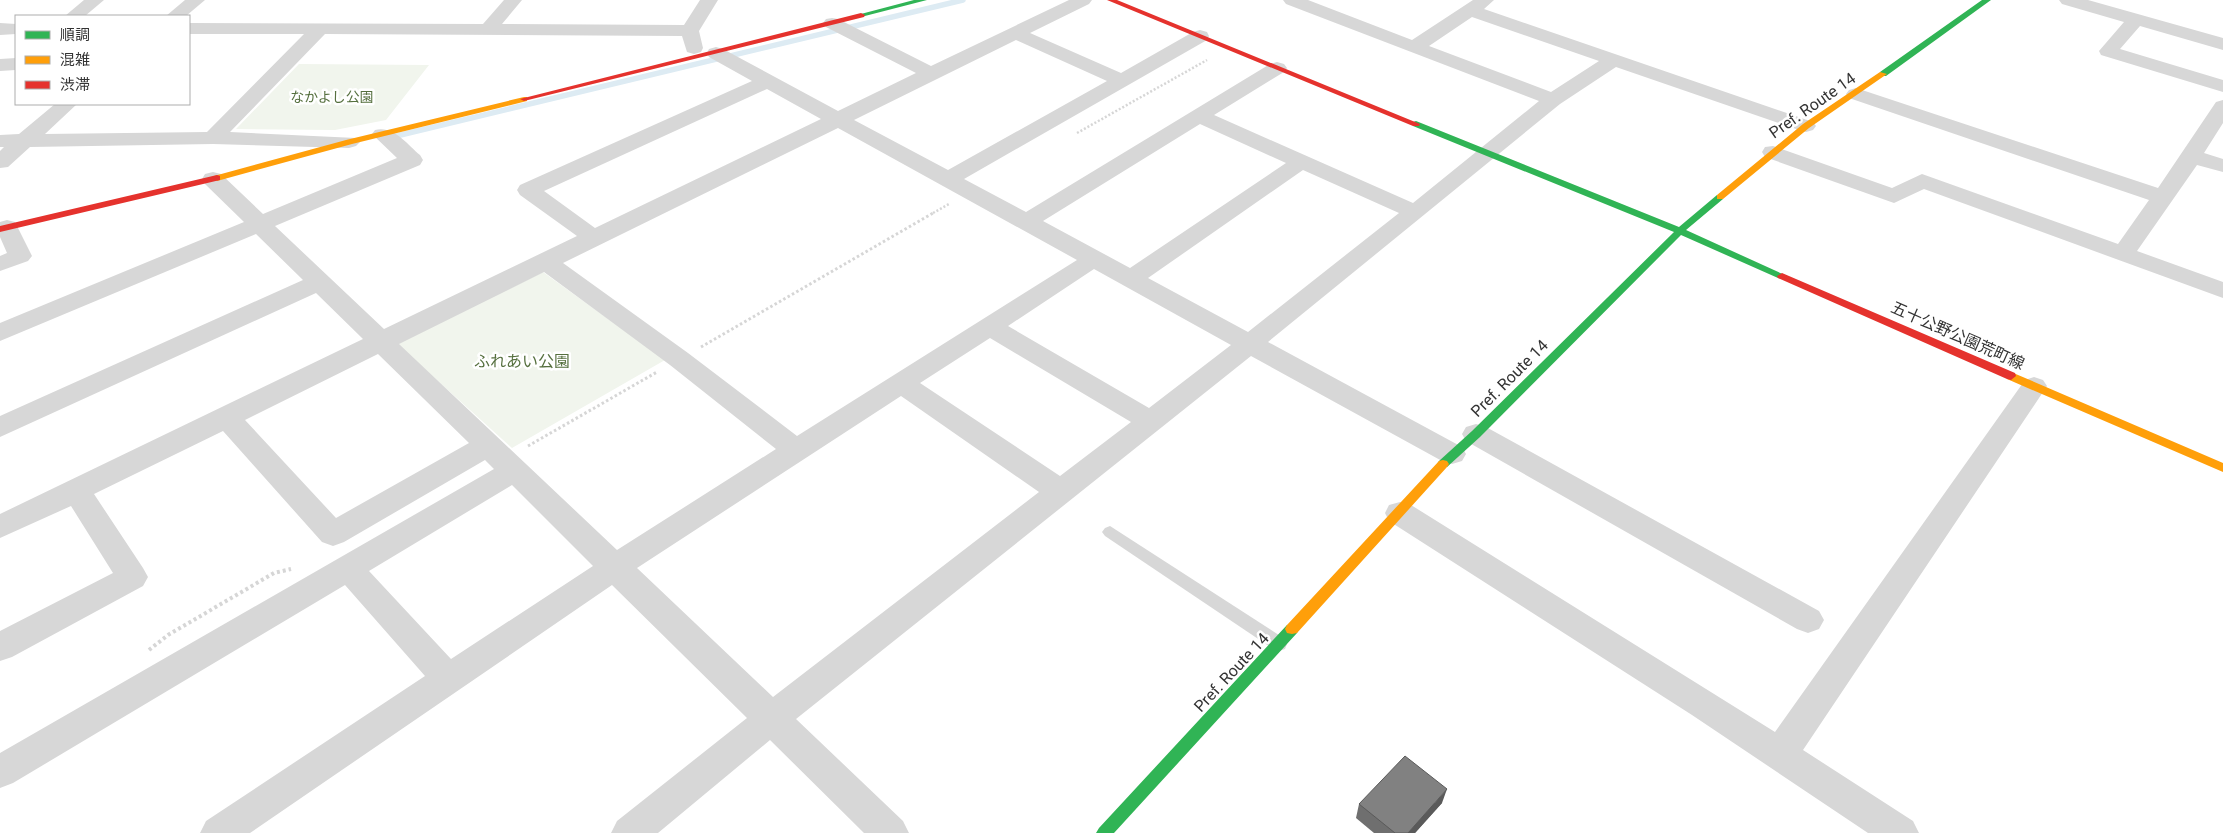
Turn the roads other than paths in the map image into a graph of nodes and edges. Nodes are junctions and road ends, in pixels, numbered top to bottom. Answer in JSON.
{"nodes":[{"id":1,"x":95,"y":0,"type":"edge"},
{"id":2,"x":196,"y":0,"type":"edge"},
{"id":3,"x":513,"y":0,"type":"edge"},
{"id":4,"x":709,"y":0,"type":"edge"},
{"id":5,"x":923,"y":0,"type":"edge"},
{"id":6,"x":1083,"y":0,"type":"edge"},
{"id":7,"x":1111,"y":0,"type":"edge"},
{"id":8,"x":1292,"y":0,"type":"edge"},
{"id":9,"x":1987,"y":0,"type":"edge"},
{"id":10,"x":2068,"y":0,"type":"edge"},
{"id":11,"x":896,"y":3,"type":"edge"},
{"id":12,"x":1478,"y":5,"type":"edge"},
{"id":13,"x":75,"y":15,"type":"edge"},
{"id":14,"x":176,"y":15,"type":"edge"},
{"id":15,"x":2136,"y":19,"type":"junction"},
{"id":16,"x":832,"y":23,"type":"junction"},
{"id":17,"x":190,"y":28,"type":"edge"},
{"id":18,"x":0,"y":29,"type":"edge"},
{"id":19,"x":15,"y":29,"type":"edge"},
{"id":20,"x":320,"y":29,"type":"junction"},
{"id":21,"x":488,"y":30,"type":"junction"},
{"id":22,"x":690,"y":31,"type":"junction"},
{"id":23,"x":1015,"y":33,"type":"junction"},
{"id":24,"x":1200,"y":36,"type":"junction"},
{"id":25,"x":2223,"y":44,"type":"edge"},
{"id":26,"x":1414,"y":47,"type":"junction"},
{"id":27,"x":705,"y":55,"type":"junction"},
{"id":28,"x":1616,"y":59,"type":"junction"},
{"id":29,"x":0,"y":64,"type":"edge"},
{"id":30,"x":15,"y":64,"type":"edge"},
{"id":31,"x":1277,"y":68,"type":"junction"},
{"id":32,"x":932,"y":74,"type":"junction"},
{"id":33,"x":1122,"y":80,"type":"junction"},
{"id":34,"x":768,"y":81,"type":"junction"},
{"id":35,"x":2223,"y":86,"type":"edge"},
{"id":36,"x":1856,"y":94,"type":"junction"},
{"id":37,"x":1553,"y":100,"type":"junction"},
{"id":38,"x":67,"y":105,"type":"edge"},
{"id":39,"x":2223,"y":106,"type":"edge"},
{"id":40,"x":1199,"y":116,"type":"junction"},
{"id":41,"x":838,"y":120,"type":"junction"},
{"id":42,"x":1806,"y":126,"type":"junction"},
{"id":43,"x":382,"y":134,"type":"junction"},
{"id":44,"x":213,"y":138,"type":"junction"},
{"id":45,"x":25,"y":140,"type":"junction"},
{"id":46,"x":0,"y":141,"type":"edge"},
{"id":47,"x":349,"y":142,"type":"junction"},
{"id":48,"x":1773,"y":152,"type":"junction"},
{"id":49,"x":1488,"y":153,"type":"junction"},
{"id":50,"x":2192,"y":156,"type":"junction"},
{"id":51,"x":0,"y":162,"type":"edge"},
{"id":52,"x":1301,"y":162,"type":"junction"},
{"id":53,"x":2223,"y":166,"type":"edge"},
{"id":54,"x":213,"y":179,"type":"junction"},
{"id":55,"x":948,"y":179,"type":"junction"},
{"id":56,"x":2163,"y":197,"type":"junction"},
{"id":57,"x":1415,"y":212,"type":"junction"},
{"id":58,"x":1026,"y":222,"type":"junction"},
{"id":59,"x":260,"y":225,"type":"junction"},
{"id":60,"x":3,"y":228,"type":"edge"},
{"id":61,"x":1680,"y":231,"type":"junction"},
{"id":62,"x":594,"y":238,"type":"junction"},
{"id":63,"x":2123,"y":253,"type":"junction"},
{"id":64,"x":1094,"y":259,"type":"junction"},
{"id":65,"x":546,"y":262,"type":"junction"},
{"id":66,"x":0,"y":264,"type":"edge"},
{"id":67,"x":1130,"y":279,"type":"junction"},
{"id":68,"x":320,"y":282,"type":"junction"},
{"id":69,"x":2223,"y":290,"type":"edge"},
{"id":70,"x":989,"y":326,"type":"junction"},
{"id":71,"x":0,"y":332,"type":"edge"},
{"id":72,"x":382,"y":342,"type":"junction"},
{"id":73,"x":1251,"y":344,"type":"junction"},
{"id":74,"x":901,"y":383,"type":"junction"},
{"id":75,"x":2034,"y":386,"type":"junction"},
{"id":76,"x":226,"y":417,"type":"junction"},
{"id":77,"x":1151,"y":421,"type":"junction"},
{"id":78,"x":0,"y":426,"type":"edge"},
{"id":79,"x":1476,"y":434,"type":"junction"},
{"id":80,"x":796,"y":450,"type":"junction"},
{"id":81,"x":1452,"y":454,"type":"junction"},
{"id":82,"x":502,"y":458,"type":"junction"},
{"id":83,"x":2223,"y":468,"type":"edge"},
{"id":84,"x":76,"y":490,"type":"junction"},
{"id":85,"x":1061,"y":492,"type":"junction"},
{"id":86,"x":1400,"y":513,"type":"junction"},
{"id":87,"x":0,"y":527,"type":"edge"},
{"id":88,"x":1110,"y":532,"type":"dead end"},
{"id":89,"x":615,"y":567,"type":"junction"},
{"id":90,"x":348,"y":568,"type":"junction"},
{"id":91,"x":1808,"y":620,"type":"dead end"},
{"id":92,"x":1279,"y":644,"type":"junction"},
{"id":93,"x":0,"y":647,"type":"edge"},
{"id":94,"x":448,"y":679,"type":"junction"},
{"id":95,"x":771,"y":718,"type":"junction"},
{"id":96,"x":1780,"y":755,"type":"junction"},
{"id":97,"x":0,"y":772,"type":"edge"},
{"id":98,"x":219,"y":833,"type":"edge"},
{"id":99,"x":630,"y":833,"type":"edge"},
{"id":100,"x":890,"y":833,"type":"edge"},
{"id":101,"x":1104,"y":833,"type":"edge"},
{"id":102,"x":1900,"y":833,"type":"edge"}],
"edges":[{"from":1,"to":13,"type":"street"},
{"from":2,"to":14,"type":"street"},
{"from":3,"to":21,"type":"street"},
{"from":4,"to":22,"type":"street"},
{"from":5,"to":11,"type":"street"},
{"from":6,"to":23,"type":"street"},
{"from":7,"to":24,"type":"street","name":"五十公野公園荒町線"},
{"from":8,"to":26,"type":"street"},
{"from":9,"to":36,"type":"street","name":"Pref. Route 14"},
{"from":10,"to":15,"type":"street"},
{"from":11,"to":16,"type":"street"},
{"from":12,"to":26,"type":"street"},
{"from":12,"to":28,"type":"street"},
{"from":15,"to":25,"type":"street"},
{"from":15,"to":35,"type":"street"},
{"from":16,"to":27,"type":"street"},
{"from":16,"to":32,"type":"street"},
{"from":17,"to":20,"type":"street"},
{"from":18,"to":19,"type":"street"},
{"from":20,"to":21,"type":"street"},
{"from":20,"to":44,"type":"street"},
{"from":21,"to":22,"type":"street"},
{"from":22,"to":27,"type":"street"},
{"from":23,"to":32,"type":"street"},
{"from":23,"to":33,"type":"street"},
{"from":24,"to":31,"type":"street","name":"五十公野公園荒町線"},
{"from":24,"to":33,"type":"street"},
{"from":26,"to":37,"type":"street"},
{"from":27,"to":34,"type":"street"},
{"from":27,"to":43,"type":"street"},
{"from":28,"to":37,"type":"street"},
{"from":28,"to":42,"type":"street"},
{"from":29,"to":30,"type":"street"},
{"from":31,"to":40,"type":"street"},
{"from":31,"to":49,"type":"street","name":"五十公野公園荒町線"},
{"from":32,"to":41,"type":"street"},
{"from":33,"to":55,"type":"street"},
{"from":34,"to":41,"type":"street"},
{"from":34,"to":62,"type":"street"},
{"from":36,"to":42,"type":"street","name":"Pref. Route 14"},
{"from":36,"to":56,"type":"street"},
{"from":37,"to":49,"type":"street"},
{"from":38,"to":45,"type":"street"},
{"from":39,"to":50,"type":"street"},
{"from":40,"to":52,"type":"street"},
{"from":40,"to":58,"type":"street"},
{"from":41,"to":55,"type":"street"},
{"from":41,"to":62,"type":"street"},
{"from":42,"to":48,"type":"street","name":"Pref. Route 14"},
{"from":43,"to":47,"type":"street"},
{"from":43,"to":59,"type":"street"},
{"from":44,"to":45,"type":"street"},
{"from":44,"to":47,"type":"street"},
{"from":45,"to":46,"type":"street"},
{"from":45,"to":51,"type":"street"},
{"from":47,"to":54,"type":"street"},
{"from":48,"to":61,"type":"street","name":"Pref. Route 14"},
{"from":48,"to":63,"type":"street"},
{"from":49,"to":57,"type":"street"},
{"from":49,"to":61,"type":"street","name":"五十公野公園荒町線"},
{"from":50,"to":53,"type":"street"},
{"from":50,"to":56,"type":"street"},
{"from":52,"to":57,"type":"street"},
{"from":52,"to":67,"type":"street"},
{"from":54,"to":59,"type":"street"},
{"from":54,"to":60,"type":"street"},
{"from":55,"to":58,"type":"street"},
{"from":56,"to":63,"type":"street"},
{"from":57,"to":73,"type":"street"},
{"from":58,"to":64,"type":"street"},
{"from":59,"to":68,"type":"street"},
{"from":59,"to":71,"type":"street"},
{"from":60,"to":66,"type":"street"},
{"from":61,"to":75,"type":"street","name":"五十公野公園荒町線"},
{"from":61,"to":79,"type":"street","name":"Pref. Route 14"},
{"from":62,"to":65,"type":"street"},
{"from":63,"to":69,"type":"street"},
{"from":64,"to":67,"type":"street"},
{"from":64,"to":70,"type":"street"},
{"from":65,"to":72,"type":"street"},
{"from":65,"to":80,"type":"street"},
{"from":67,"to":73,"type":"street"},
{"from":68,"to":72,"type":"street"},
{"from":68,"to":78,"type":"street"},
{"from":70,"to":74,"type":"street"},
{"from":70,"to":77,"type":"street"},
{"from":72,"to":76,"type":"street"},
{"from":72,"to":82,"type":"street"},
{"from":73,"to":77,"type":"street"},
{"from":73,"to":81,"type":"street"},
{"from":74,"to":80,"type":"street"},
{"from":74,"to":85,"type":"street"},
{"from":75,"to":83,"type":"street","name":"五十公野公園荒町線"},
{"from":75,"to":96,"type":"street"},
{"from":76,"to":82,"type":"street"},
{"from":76,"to":84,"type":"street"},
{"from":77,"to":85,"type":"street"},
{"from":79,"to":81,"type":"street","name":"Pref. Route 14"},
{"from":79,"to":91,"type":"street"},
{"from":80,"to":89,"type":"street"},
{"from":81,"to":86,"type":"street","name":"Pref. Route 14"},
{"from":82,"to":89,"type":"street"},
{"from":82,"to":90,"type":"street"},
{"from":84,"to":87,"type":"street"},
{"from":84,"to":93,"type":"street"},
{"from":85,"to":95,"type":"street"},
{"from":86,"to":92,"type":"street","name":"Pref. Route 14"},
{"from":86,"to":96,"type":"street"},
{"from":88,"to":92,"type":"lane"},
{"from":89,"to":94,"type":"street"},
{"from":89,"to":95,"type":"street"},
{"from":90,"to":94,"type":"street"},
{"from":90,"to":97,"type":"street"},
{"from":92,"to":101,"type":"street","name":"Pref. Route 14"},
{"from":94,"to":98,"type":"street"},
{"from":95,"to":99,"type":"street"},
{"from":95,"to":100,"type":"street"},
{"from":96,"to":102,"type":"street"}]}
